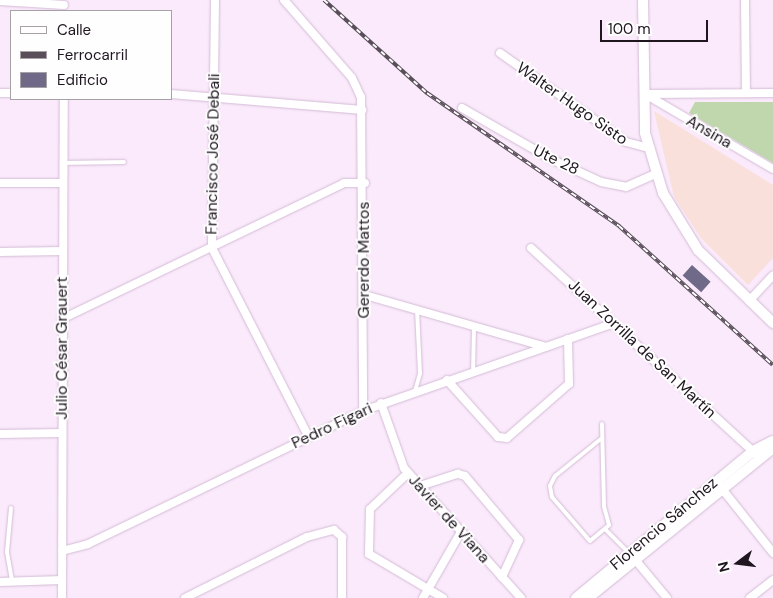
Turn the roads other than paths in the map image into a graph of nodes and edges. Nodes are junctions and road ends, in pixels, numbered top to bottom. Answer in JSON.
{"nodes":[{"id":1,"x":215,"y":0,"type":"edge"},
{"id":2,"x":284,"y":0,"type":"edge"},
{"id":3,"x":643,"y":0,"type":"edge"},
{"id":4,"x":745,"y":0,"type":"edge"},
{"id":5,"x":0,"y":1,"type":"edge"},
{"id":6,"x":64,"y":5,"type":"edge"},
{"id":7,"x":500,"y":53,"type":"dead end"},
{"id":8,"x":746,"y":93,"type":"junction"},
{"id":9,"x":773,"y":93,"type":"edge"},
{"id":10,"x":172,"y":94,"type":"edge"},
{"id":11,"x":645,"y":94,"type":"junction"},
{"id":12,"x":213,"y":97,"type":"junction"},
{"id":13,"x":64,"y":100,"type":"edge"},
{"id":14,"x":462,"y":108,"type":"dead end"},
{"id":15,"x":362,"y":110,"type":"junction"},
{"id":16,"x":648,"y":148,"type":"junction"},
{"id":17,"x":124,"y":162,"type":"dead end"},
{"id":18,"x":63,"y":163,"type":"junction"},
{"id":19,"x":773,"y":169,"type":"edge"},
{"id":20,"x":655,"y":174,"type":"junction"},
{"id":21,"x":0,"y":183,"type":"edge"},
{"id":22,"x":63,"y":183,"type":"junction"},
{"id":23,"x":365,"y":183,"type":"junction"},
{"id":24,"x":212,"y":248,"type":"junction"},
{"id":25,"x":531,"y":248,"type":"dead end"},
{"id":26,"x":62,"y":251,"type":"junction"},
{"id":27,"x":0,"y":252,"type":"edge"},
{"id":28,"x":773,"y":274,"type":"edge"},
{"id":29,"x":365,"y":295,"type":"junction"},
{"id":30,"x":749,"y":301,"type":"junction"},
{"id":31,"x":417,"y":309,"type":"junction"},
{"id":32,"x":62,"y":319,"type":"junction"},
{"id":33,"x":773,"y":323,"type":"edge"},
{"id":34,"x":612,"y":324,"type":"junction"},
{"id":35,"x":474,"y":326,"type":"junction"},
{"id":36,"x":568,"y":338,"type":"junction"},
{"id":37,"x":546,"y":347,"type":"junction"},
{"id":38,"x":473,"y":374,"type":"junction"},
{"id":39,"x":447,"y":380,"type":"junction"},
{"id":40,"x":415,"y":391,"type":"junction"},
{"id":41,"x":381,"y":403,"type":"junction"},
{"id":42,"x":363,"y":410,"type":"junction"},
{"id":43,"x":602,"y":424,"type":"dead end"},
{"id":44,"x":62,"y":433,"type":"junction"},
{"id":45,"x":0,"y":434,"type":"edge"},
{"id":46,"x":308,"y":436,"type":"junction"},
{"id":47,"x":602,"y":438,"type":"junction"},
{"id":48,"x":773,"y":441,"type":"edge"},
{"id":49,"x":773,"y":448,"type":"edge"},
{"id":50,"x":756,"y":453,"type":"junction"},
{"id":51,"x":408,"y":473,"type":"junction"},
{"id":52,"x":718,"y":485,"type":"junction"},
{"id":53,"x":420,"y":486,"type":"junction"},
{"id":54,"x":10,"y":508,"type":"dead end"},
{"id":55,"x":606,"y":530,"type":"junction"},
{"id":56,"x":460,"y":532,"type":"junction"},
{"id":57,"x":62,"y":551,"type":"junction"},
{"id":58,"x":773,"y":553,"type":"edge"},
{"id":59,"x":632,"y":556,"type":"junction"},
{"id":60,"x":502,"y":577,"type":"junction"},
{"id":61,"x":62,"y":580,"type":"junction"},
{"id":62,"x":773,"y":580,"type":"edge"},
{"id":63,"x":12,"y":581,"type":"junction"},
{"id":64,"x":0,"y":582,"type":"edge"},
{"id":65,"x":428,"y":589,"type":"junction"},
{"id":66,"x":62,"y":598,"type":"edge"},
{"id":67,"x":185,"y":598,"type":"edge"},
{"id":68,"x":342,"y":598,"type":"edge"},
{"id":69,"x":423,"y":598,"type":"edge"},
{"id":70,"x":443,"y":598,"type":"edge"},
{"id":71,"x":521,"y":598,"type":"edge"},
{"id":72,"x":576,"y":598,"type":"edge"},
{"id":73,"x":588,"y":598,"type":"edge"},
{"id":74,"x":667,"y":598,"type":"edge"},
{"id":75,"x":750,"y":598,"type":"edge"}],
"edges":[{"from":1,"to":12,"type":"street","name":"Francisco José Debali"},
{"from":2,"to":15,"type":"street"},
{"from":3,"to":11,"type":"street"},
{"from":4,"to":8,"type":"street"},
{"from":5,"to":6,"type":"street"},
{"from":7,"to":16,"type":"street","name":"Walter Hugo Sisto"},
{"from":8,"to":9,"type":"street"},
{"from":8,"to":11,"type":"street"},
{"from":10,"to":12,"type":"street"},
{"from":11,"to":16,"type":"street"},
{"from":11,"to":19,"type":"street","name":"Ansina"},
{"from":12,"to":15,"type":"street"},
{"from":12,"to":24,"type":"street","name":"Francisco José Debali"},
{"from":13,"to":18,"type":"street","name":"Julio César Grauert"},
{"from":14,"to":20,"type":"street","name":"Ute 28"},
{"from":15,"to":23,"type":"street","name":"Gererdo Mattos"},
{"from":16,"to":20,"type":"street"},
{"from":17,"to":18,"type":"lane"},
{"from":18,"to":22,"type":"street","name":"Julio César Grauert"},
{"from":20,"to":30,"type":"street"},
{"from":21,"to":22,"type":"street"},
{"from":22,"to":26,"type":"street","name":"Julio César Grauert"},
{"from":23,"to":24,"type":"street"},
{"from":23,"to":29,"type":"street","name":"Gererdo Mattos"},
{"from":24,"to":32,"type":"street"},
{"from":24,"to":46,"type":"street","name":"Francisco José Debali"},
{"from":25,"to":34,"type":"street","name":"Juan Zorrilla de San Martín"},
{"from":26,"to":27,"type":"street"},
{"from":26,"to":32,"type":"street","name":"Julio César Grauert"},
{"from":28,"to":30,"type":"street"},
{"from":29,"to":31,"type":"street"},
{"from":29,"to":42,"type":"street","name":"Gererdo Mattos"},
{"from":30,"to":33,"type":"street"},
{"from":31,"to":35,"type":"street"},
{"from":31,"to":40,"type":"lane"},
{"from":32,"to":44,"type":"street","name":"Julio César Grauert"},
{"from":34,"to":36,"type":"street","name":"Pedro Figari"},
{"from":34,"to":50,"type":"street","name":"Juan Zorrilla de San Martín"},
{"from":35,"to":37,"type":"street"},
{"from":35,"to":38,"type":"lane"},
{"from":36,"to":37,"type":"street","name":"Pedro Figari"},
{"from":36,"to":39,"type":"street"},
{"from":37,"to":38,"type":"street","name":"Pedro Figari"},
{"from":38,"to":39,"type":"street","name":"Pedro Figari"},
{"from":39,"to":40,"type":"street","name":"Pedro Figari"},
{"from":40,"to":41,"type":"street","name":"Pedro Figari"},
{"from":41,"to":42,"type":"street","name":"Pedro Figari"},
{"from":41,"to":51,"type":"street","name":"Javier de Viana"},
{"from":42,"to":46,"type":"street","name":"Pedro Figari"},
{"from":43,"to":47,"type":"lane"},
{"from":44,"to":45,"type":"street"},
{"from":44,"to":57,"type":"street","name":"Julio César Grauert"},
{"from":46,"to":57,"type":"street","name":"Pedro Figari"},
{"from":47,"to":55,"type":"lane"},
{"from":47,"to":55,"type":"lane"},
{"from":48,"to":50,"type":"street"},
{"from":49,"to":50,"type":"street"},
{"from":50,"to":52,"type":"street","name":"Florencio Sánchez"},
{"from":51,"to":53,"type":"street","name":"Javier de Viana"},
{"from":51,"to":65,"type":"street"},
{"from":52,"to":58,"type":"street"},
{"from":52,"to":59,"type":"street","name":"Florencio Sánchez"},
{"from":53,"to":56,"type":"street","name":"Javier de Viana"},
{"from":53,"to":60,"type":"street"},
{"from":54,"to":63,"type":"lane"},
{"from":55,"to":59,"type":"lane"},
{"from":56,"to":60,"type":"street","name":"Javier de Viana"},
{"from":56,"to":65,"type":"street"},
{"from":57,"to":61,"type":"street","name":"Julio César Grauert"},
{"from":59,"to":72,"type":"street","name":"Florencio Sánchez"},
{"from":59,"to":73,"type":"street","name":"Florencio Sánchez"},
{"from":59,"to":74,"type":"street"},
{"from":60,"to":71,"type":"street","name":"Javier de Viana"},
{"from":61,"to":63,"type":"street"},
{"from":61,"to":66,"type":"street","name":"Julio César Grauert"},
{"from":62,"to":75,"type":"street"},
{"from":63,"to":64,"type":"street"},
{"from":65,"to":69,"type":"street"},
{"from":65,"to":70,"type":"street"},
{"from":67,"to":68,"type":"street"}]}
